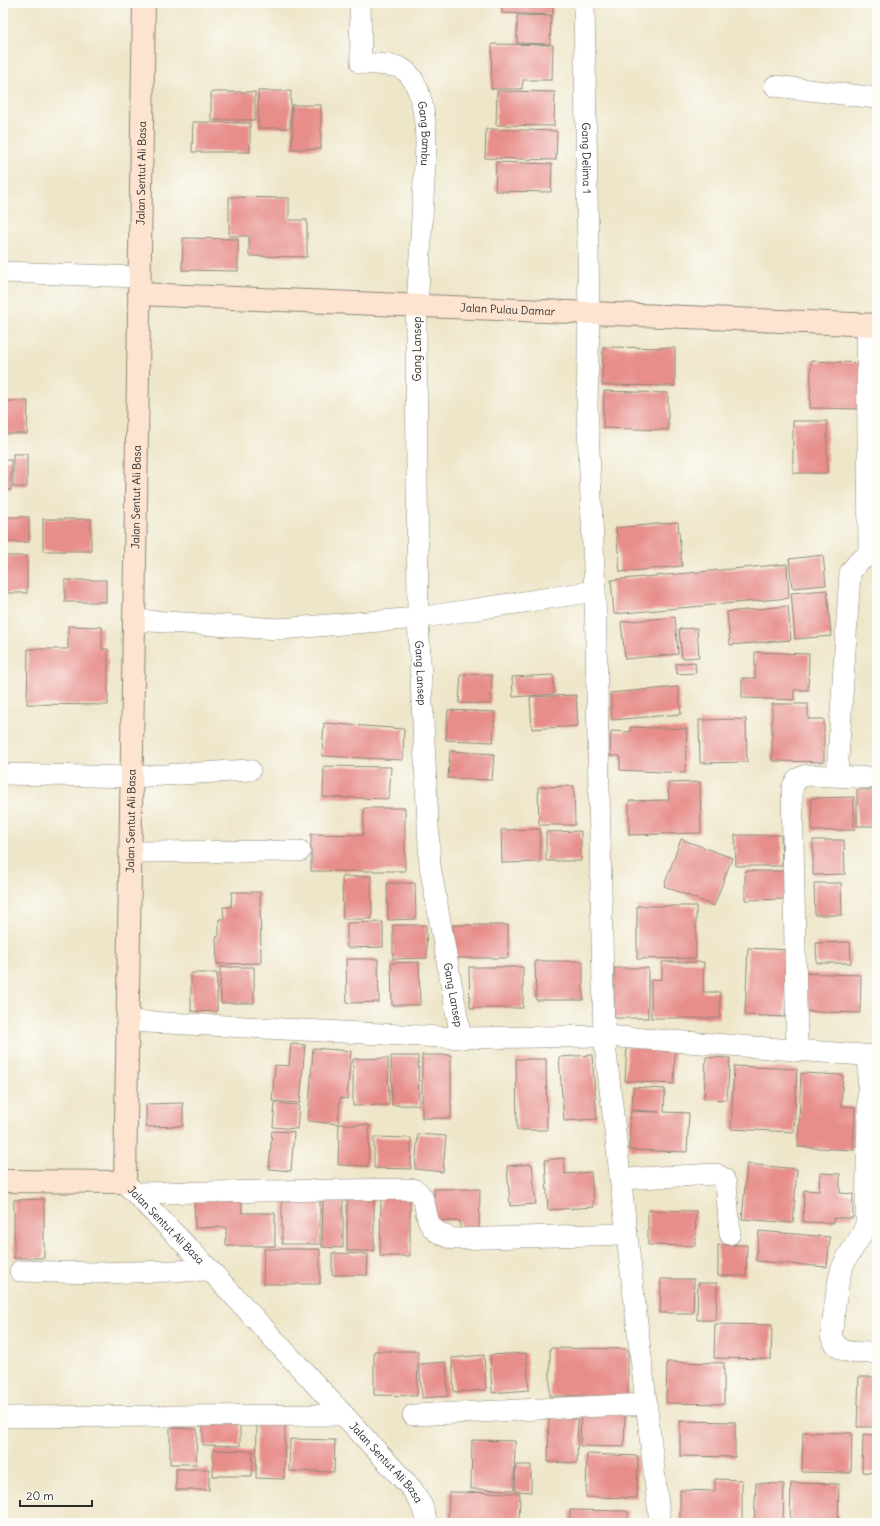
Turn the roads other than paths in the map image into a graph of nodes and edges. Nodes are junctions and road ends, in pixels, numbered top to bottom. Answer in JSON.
{"nodes":[{"id":1,"x":144,"y":3,"type":"edge"},
{"id":2,"x":360,"y":3,"type":"edge"},
{"id":3,"x":584,"y":3,"type":"edge"},
{"id":4,"x":775,"y":86,"type":"dead end"},
{"id":5,"x":877,"y":98,"type":"edge"},
{"id":6,"x":3,"y":272,"type":"edge"},
{"id":7,"x":139,"y":285,"type":"junction"},
{"id":8,"x":417,"y":305,"type":"junction"},
{"id":9,"x":589,"y":313,"type":"junction"},
{"id":10,"x":872,"y":325,"type":"edge"},
{"id":11,"x":873,"y":555,"type":"edge"},
{"id":12,"x":595,"y":590,"type":"junction"},
{"id":13,"x":418,"y":618,"type":"junction"},
{"id":14,"x":134,"y":620,"type":"junction"},
{"id":15,"x":250,"y":770,"type":"dead end"},
{"id":16,"x":3,"y":774,"type":"edge"},
{"id":17,"x":837,"y":775,"type":"junction"},
{"id":18,"x":131,"y":777,"type":"junction"},
{"id":19,"x":877,"y":778,"type":"edge"},
{"id":20,"x":300,"y":851,"type":"dead end"},
{"id":21,"x":130,"y":852,"type":"junction"},
{"id":22,"x":127,"y":1021,"type":"junction"},
{"id":23,"x":604,"y":1036,"type":"junction"},
{"id":24,"x":460,"y":1038,"type":"junction"},
{"id":25,"x":798,"y":1051,"type":"junction"},
{"id":26,"x":873,"y":1055,"type":"edge"},
{"id":27,"x":620,"y":1179,"type":"junction"},
{"id":28,"x":3,"y":1181,"type":"edge"},
{"id":29,"x":130,"y":1188,"type":"junction"},
{"id":30,"x":626,"y":1234,"type":"junction"},
{"id":31,"x":730,"y":1234,"type":"dead end"},
{"id":32,"x":210,"y":1270,"type":"junction"},
{"id":33,"x":20,"y":1271,"type":"dead end"},
{"id":34,"x":877,"y":1353,"type":"edge"},
{"id":35,"x":646,"y":1404,"type":"junction"},
{"id":36,"x":344,"y":1415,"type":"junction"},
{"id":37,"x":413,"y":1415,"type":"dead end"},
{"id":38,"x":3,"y":1417,"type":"edge"},
{"id":39,"x":427,"y":1523,"type":"edge"},
{"id":40,"x":660,"y":1523,"type":"edge"}],
"edges":[{"from":1,"to":7,"type":"street","name":"Jalan Sentut Ali Basa"},
{"from":2,"to":8,"type":"street","name":"Gang Bambu"},
{"from":3,"to":9,"type":"street","name":"Gang Delima 1"},
{"from":4,"to":5,"type":"street"},
{"from":6,"to":7,"type":"street"},
{"from":7,"to":8,"type":"street","name":"Jalan Pulau Damar"},
{"from":7,"to":14,"type":"street","name":"Jalan Sentut Ali Basa"},
{"from":8,"to":9,"type":"street","name":"Jalan Pulau Damar"},
{"from":8,"to":13,"type":"street","name":"Gang Lansep"},
{"from":9,"to":10,"type":"street","name":"Jalan Pulau Damar"},
{"from":9,"to":12,"type":"street","name":"Gang Delima 1"},
{"from":10,"to":11,"type":"street"},
{"from":11,"to":17,"type":"street"},
{"from":12,"to":13,"type":"street"},
{"from":12,"to":23,"type":"street","name":"Gang Delima 1"},
{"from":13,"to":14,"type":"street"},
{"from":13,"to":24,"type":"street","name":"Gang Lansep"},
{"from":14,"to":18,"type":"street","name":"Jalan Sentut Ali Basa"},
{"from":15,"to":18,"type":"street"},
{"from":16,"to":18,"type":"street"},
{"from":17,"to":19,"type":"street"},
{"from":17,"to":25,"type":"street"},
{"from":18,"to":21,"type":"street","name":"Jalan Sentut Ali Basa"},
{"from":20,"to":21,"type":"street"},
{"from":21,"to":22,"type":"street","name":"Jalan Sentut Ali Basa"},
{"from":22,"to":24,"type":"street"},
{"from":22,"to":29,"type":"street","name":"Jalan Sentut Ali Basa"},
{"from":23,"to":24,"type":"street"},
{"from":23,"to":25,"type":"street"},
{"from":23,"to":27,"type":"street","name":"Gang Delima 1"},
{"from":25,"to":26,"type":"street"},
{"from":26,"to":34,"type":"street"},
{"from":27,"to":30,"type":"street","name":"Gang Delima 1"},
{"from":27,"to":31,"type":"street"},
{"from":28,"to":29,"type":"street"},
{"from":29,"to":30,"type":"street"},
{"from":29,"to":32,"type":"street","name":"Jalan Sentut Ali Basa"},
{"from":30,"to":35,"type":"street","name":"Gang Delima 1"},
{"from":32,"to":33,"type":"street"},
{"from":32,"to":36,"type":"street","name":"Jalan Sentut Ali Basa"},
{"from":35,"to":37,"type":"street"},
{"from":35,"to":40,"type":"street","name":"Gang Delima 1"},
{"from":36,"to":38,"type":"street"},
{"from":36,"to":39,"type":"street","name":"Jalan Sentut Ali Basa"}]}
